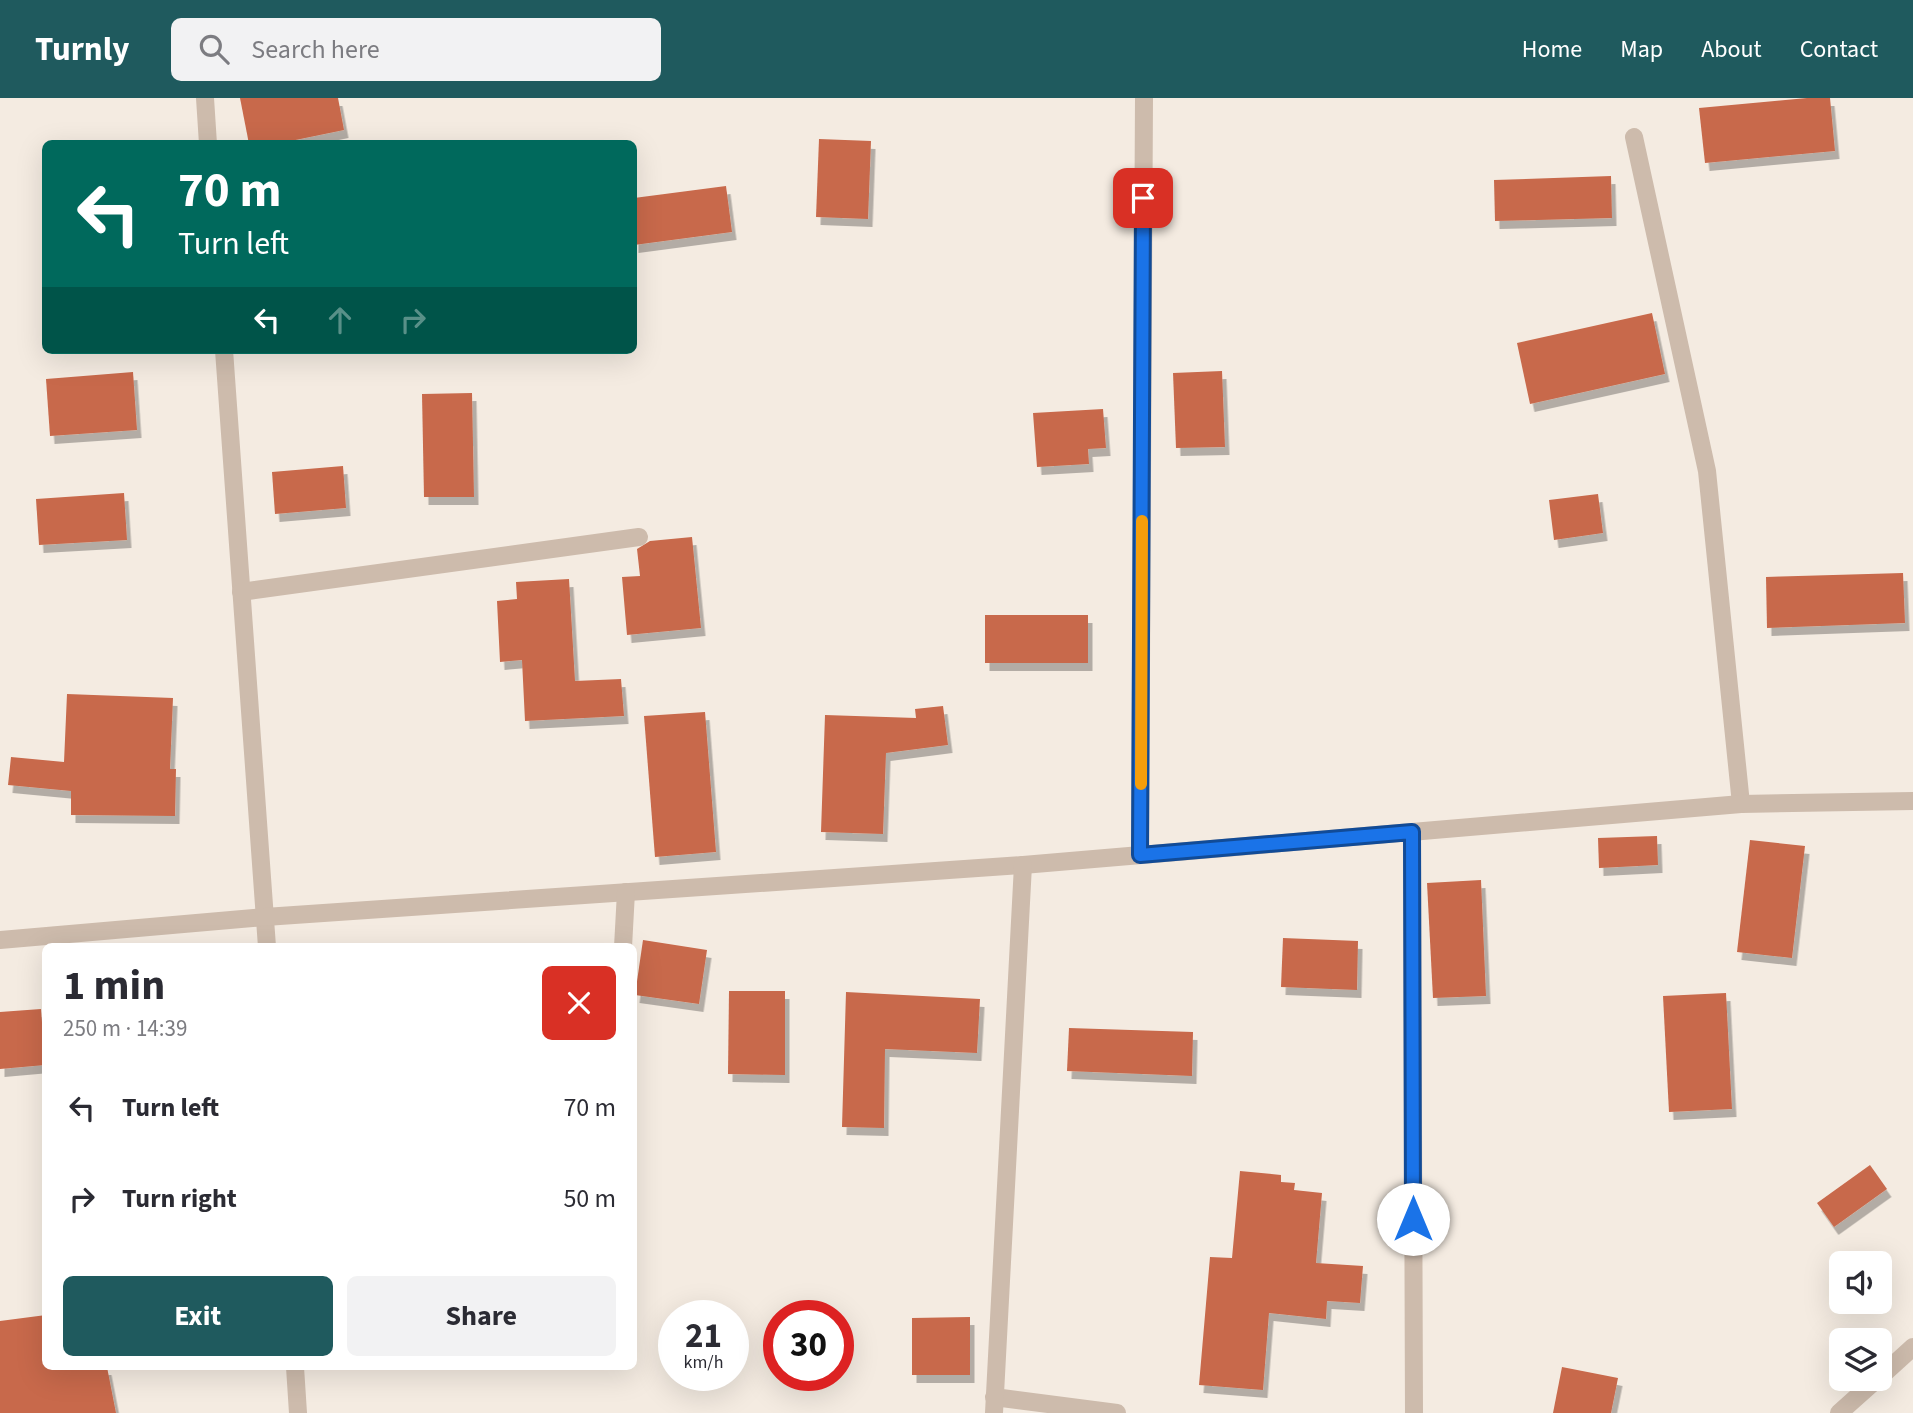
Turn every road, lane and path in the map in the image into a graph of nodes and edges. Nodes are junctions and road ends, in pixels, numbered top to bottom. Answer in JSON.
{"nodes":[{"id":1,"x":205,"y":98,"type":"edge"},
{"id":2,"x":1143,"y":98,"type":"edge"},
{"id":3,"x":1634,"y":136,"type":"dead end"},
{"id":4,"x":208,"y":140,"type":"edge"},
{"id":5,"x":224,"y":354,"type":"edge"},
{"id":6,"x":639,"y":537,"type":"dead end"},
{"id":7,"x":241,"y":592,"type":"junction"},
{"id":8,"x":1913,"y":802,"type":"edge"},
{"id":9,"x":1741,"y":804,"type":"junction"},
{"id":10,"x":1412,"y":832,"type":"junction"},
{"id":11,"x":1140,"y":855,"type":"junction"},
{"id":12,"x":1023,"y":865,"type":"junction"},
{"id":13,"x":626,"y":892,"type":"junction"},
{"id":14,"x":265,"y":917,"type":"junction"},
{"id":15,"x":0,"y":940,"type":"edge"},
{"id":16,"x":267,"y":943,"type":"edge"},
{"id":17,"x":622,"y":943,"type":"edge"},
{"id":18,"x":1913,"y":1347,"type":"edge"},
{"id":19,"x":1892,"y":1366,"type":"edge"},
{"id":20,"x":295,"y":1370,"type":"edge"},
{"id":21,"x":1864,"y":1391,"type":"edge"},
{"id":22,"x":994,"y":1405,"type":"edge"},
{"id":23,"x":298,"y":1413,"type":"edge"},
{"id":24,"x":1117,"y":1413,"type":"edge"},
{"id":25,"x":1414,"y":1413,"type":"edge"},
{"id":26,"x":1839,"y":1413,"type":"edge"}],
"edges":[{"from":1,"to":4,"type":"street"},
{"from":2,"to":11,"type":"street"},
{"from":3,"to":9,"type":"street"},
{"from":5,"to":7,"type":"street"},
{"from":6,"to":7,"type":"street"},
{"from":7,"to":14,"type":"street"},
{"from":8,"to":9,"type":"street"},
{"from":9,"to":10,"type":"street"},
{"from":10,"to":11,"type":"street"},
{"from":10,"to":25,"type":"street"},
{"from":11,"to":12,"type":"street"},
{"from":12,"to":13,"type":"street"},
{"from":12,"to":22,"type":"street"},
{"from":13,"to":14,"type":"street"},
{"from":13,"to":17,"type":"street"},
{"from":14,"to":15,"type":"street"},
{"from":14,"to":16,"type":"street"},
{"from":18,"to":19,"type":"street"},
{"from":20,"to":23,"type":"street"},
{"from":21,"to":26,"type":"street"},
{"from":22,"to":24,"type":"street"}]}
